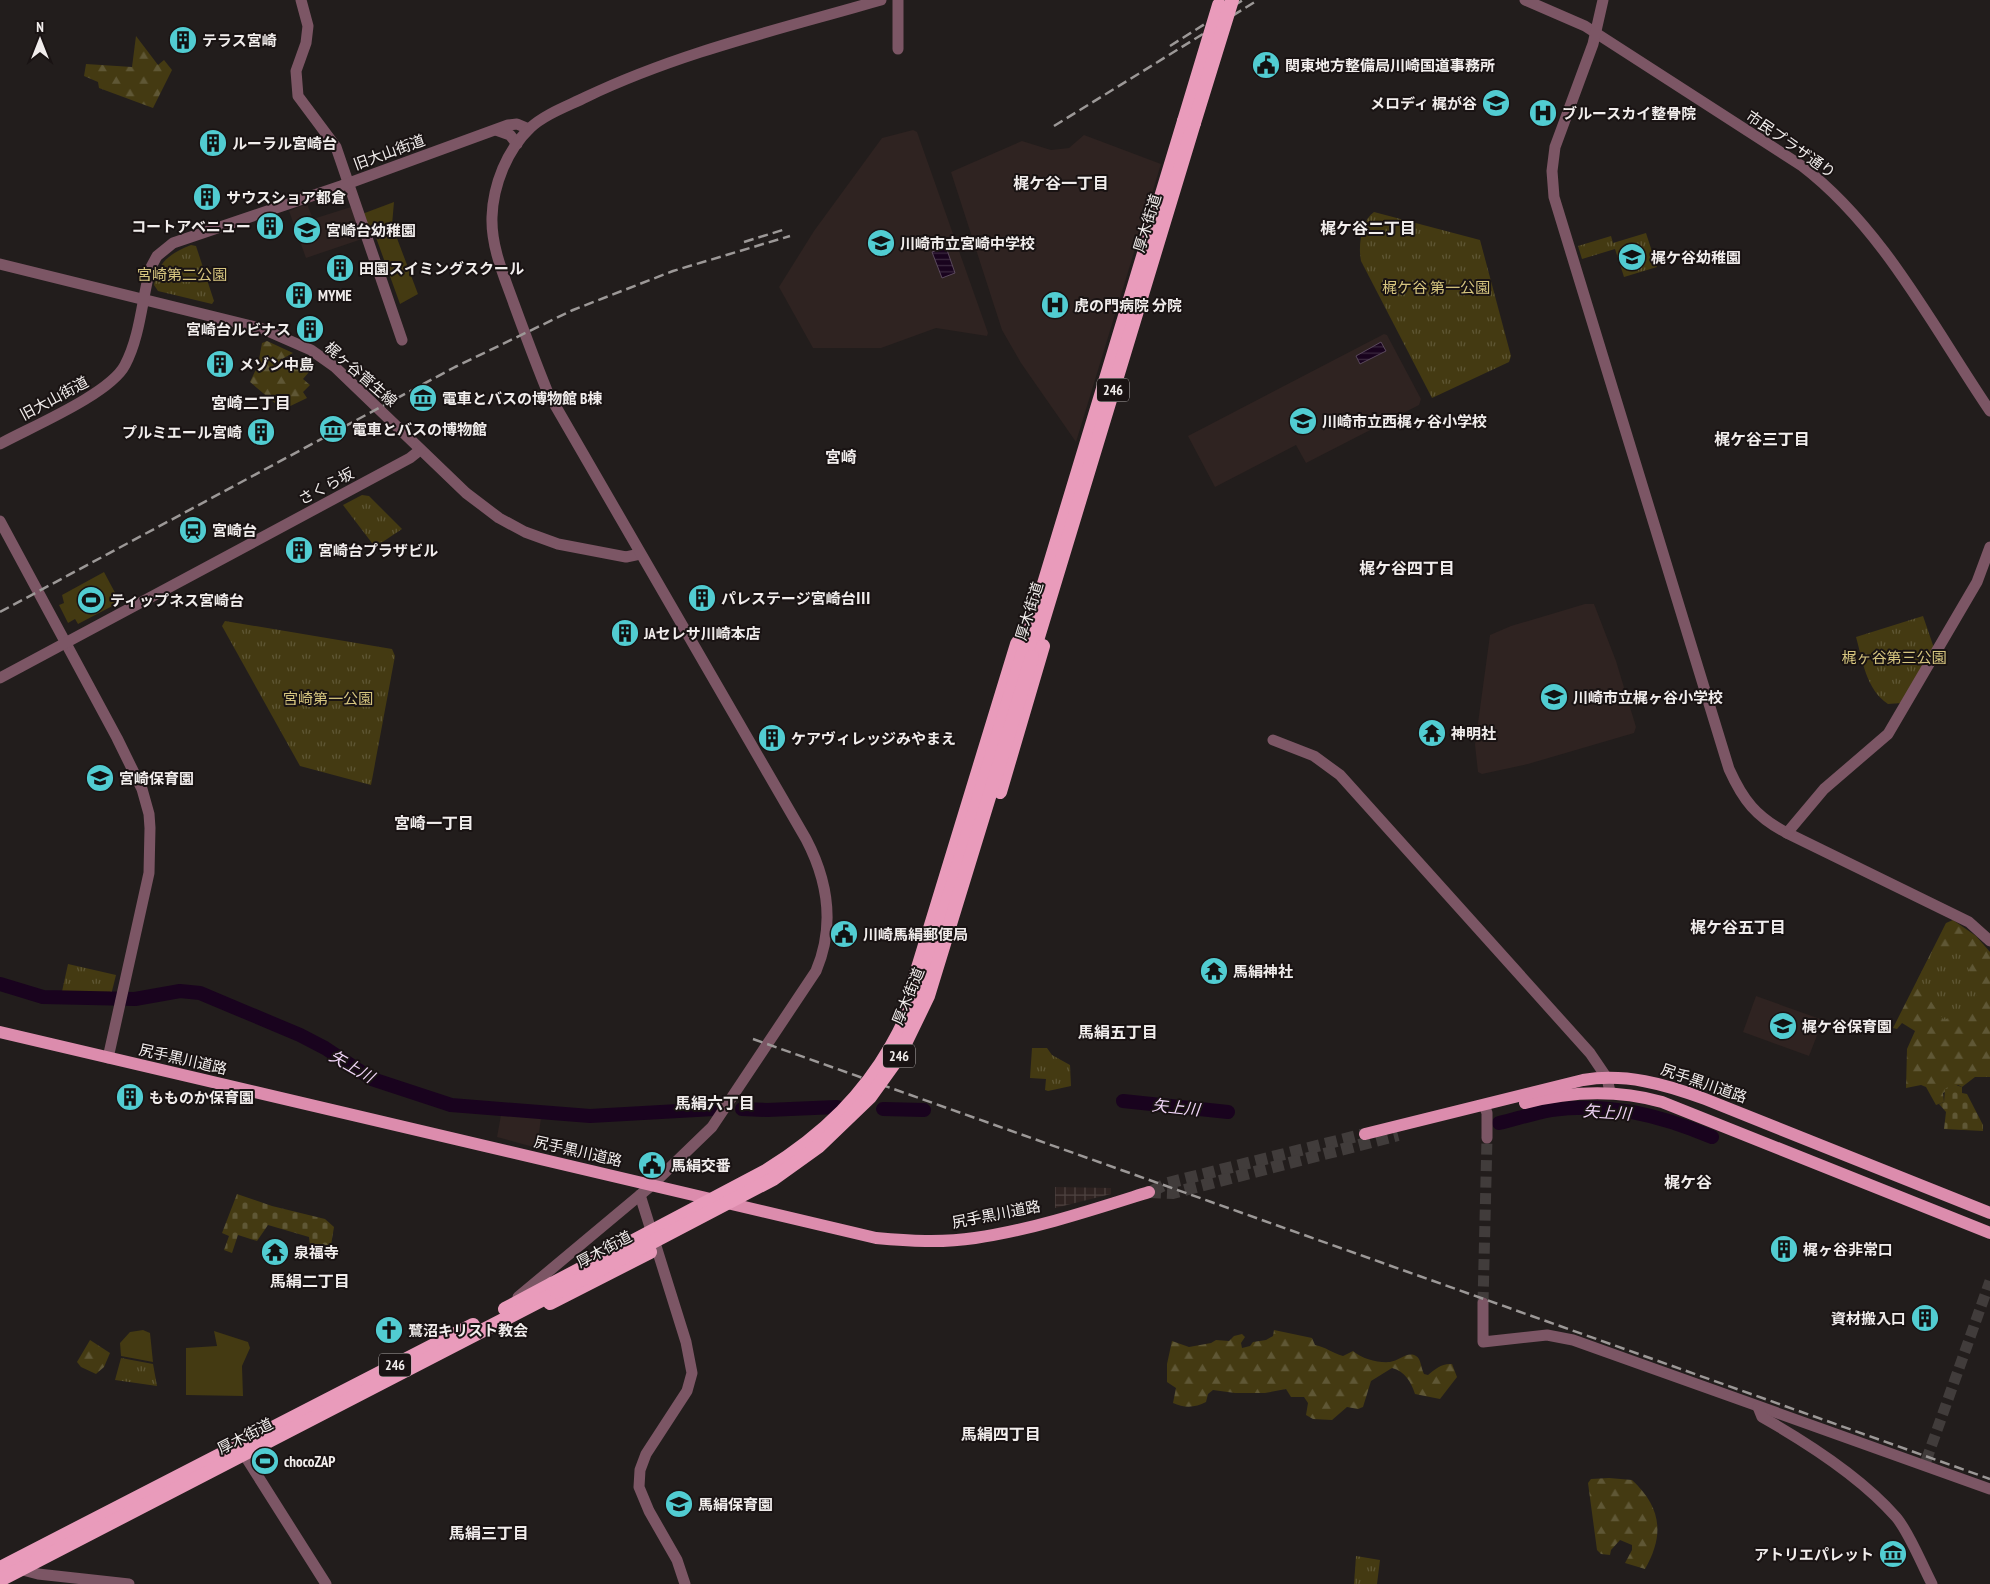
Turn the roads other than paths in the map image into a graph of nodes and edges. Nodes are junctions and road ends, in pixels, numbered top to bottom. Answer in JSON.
{"nodes":[{"id":1,"x":301,"y":0,"type":"edge"},
{"id":2,"x":881,"y":0,"type":"edge"},
{"id":3,"x":898,"y":0,"type":"edge"},
{"id":4,"x":1525,"y":0,"type":"edge"},
{"id":5,"x":1603,"y":0,"type":"edge"},
{"id":6,"x":1224,"y":2,"type":"edge"},
{"id":7,"x":1596,"y":33,"type":"junction"},
{"id":8,"x":898,"y":49,"type":"dead end"},
{"id":9,"x":529,"y":129,"type":"junction"},
{"id":10,"x":496,"y":130,"type":"junction"},
{"id":11,"x":517,"y":144,"type":"junction"},
{"id":12,"x":348,"y":183,"type":"junction"},
{"id":13,"x":0,"y":264,"type":"edge"},
{"id":14,"x":143,"y":298,"type":"junction"},
{"id":15,"x":402,"y":340,"type":"dead end"},
{"id":16,"x":1990,"y":411,"type":"edge"},
{"id":17,"x":0,"y":444,"type":"edge"},
{"id":18,"x":420,"y":450,"type":"junction"},
{"id":19,"x":0,"y":521,"type":"edge"},
{"id":20,"x":1990,"y":547,"type":"edge"},
{"id":21,"x":640,"y":554,"type":"junction"},
{"id":22,"x":1039,"y":618,"type":"junction"},
{"id":23,"x":65,"y":643,"type":"junction"},
{"id":24,"x":0,"y":678,"type":"edge"},
{"id":25,"x":1273,"y":740,"type":"dead end"},
{"id":26,"x":1000,"y":792,"type":"dead end"},
{"id":27,"x":1787,"y":833,"type":"junction"},
{"id":28,"x":1990,"y":941,"type":"edge"},
{"id":29,"x":0,"y":1032,"type":"edge"},
{"id":30,"x":880,"y":1055,"type":"dead end"},
{"id":31,"x":108,"y":1058,"type":"junction"},
{"id":32,"x":1607,"y":1078,"type":"junction"},
{"id":33,"x":860,"y":1083,"type":"dead end"},
{"id":34,"x":1610,"y":1092,"type":"junction"},
{"id":35,"x":1485,"y":1109,"type":"junction"},
{"id":36,"x":1366,"y":1134,"type":"tunnel mouth"},
{"id":37,"x":1398,"y":1135,"type":"tunnel mouth"},
{"id":38,"x":1487,"y":1138,"type":"tunnel mouth"},
{"id":39,"x":652,"y":1185,"type":"junction"},
{"id":40,"x":1149,"y":1192,"type":"tunnel mouth"},
{"id":41,"x":640,"y":1195,"type":"junction"},
{"id":42,"x":705,"y":1197,"type":"junction"},
{"id":43,"x":1990,"y":1213,"type":"edge"},
{"id":44,"x":1990,"y":1233,"type":"edge"},
{"id":45,"x":650,"y":1252,"type":"dead end"},
{"id":46,"x":552,"y":1284,"type":"junction"},
{"id":47,"x":1483,"y":1303,"type":"tunnel mouth"},
{"id":48,"x":526,"y":1308,"type":"junction"},
{"id":49,"x":506,"y":1314,"type":"junction"},
{"id":50,"x":1758,"y":1407,"type":"junction"},
{"id":51,"x":241,"y":1450,"type":"junction"},
{"id":52,"x":1990,"y":1489,"type":"edge"},
{"id":53,"x":2,"y":1566,"type":"edge"},
{"id":54,"x":22,"y":1570,"type":"junction"},
{"id":55,"x":0,"y":1580,"type":"edge"},
{"id":56,"x":130,"y":1584,"type":"edge"},
{"id":57,"x":326,"y":1584,"type":"edge"},
{"id":58,"x":685,"y":1584,"type":"edge"},
{"id":59,"x":1932,"y":1584,"type":"edge"}],
"edges":[{"from":1,"to":12,"type":"street"},
{"from":2,"to":9,"type":"street"},
{"from":3,"to":8,"type":"street"},
{"from":4,"to":7,"type":"street","name":"市民プラザ通り"},
{"from":5,"to":7,"type":"street"},
{"from":6,"to":22,"type":"highway","name":"厚木街道","number":"246","bridge":true},
{"from":7,"to":16,"type":"street","name":"市民プラザ通り"},
{"from":7,"to":27,"type":"street"},
{"from":9,"to":10,"type":"street","name":"旧大山街道"},
{"from":9,"to":11,"type":"street"},
{"from":10,"to":11,"type":"street"},
{"from":10,"to":12,"type":"street","name":"旧大山街道"},
{"from":11,"to":21,"type":"street"},
{"from":12,"to":14,"type":"street","name":"旧大山街道"},
{"from":12,"to":15,"type":"street"},
{"from":13,"to":14,"type":"street","name":"梶ヶ谷菅生線"},
{"from":14,"to":17,"type":"street","name":"旧大山街道"},
{"from":14,"to":18,"type":"street","name":"梶ヶ谷菅生線"},
{"from":18,"to":21,"type":"street","name":"梶ヶ谷菅生線"},
{"from":18,"to":23,"type":"street","name":"さくら坂"},
{"from":19,"to":23,"type":"street"},
{"from":20,"to":27,"type":"street"},
{"from":21,"to":39,"type":"street"},
{"from":22,"to":26,"type":"highway"},
{"from":22,"to":30,"type":"highway"},
{"from":22,"to":46,"type":"highway","name":"厚木街道","number":"246","bridge":true},
{"from":23,"to":24,"type":"street","name":"さくら坂"},
{"from":23,"to":31,"type":"street"},
{"from":25,"to":32,"type":"street"},
{"from":27,"to":28,"type":"street"},
{"from":29,"to":31,"type":"main road","name":"尻手黒川道路"},
{"from":31,"to":39,"type":"main road","name":"尻手黒川道路"},
{"from":32,"to":34,"type":"street"},
{"from":32,"to":35,"type":"main road","name":"尻手黒川道路"},
{"from":32,"to":43,"type":"main road","name":"尻手黒川道路"},
{"from":33,"to":42,"type":"highway"},
{"from":34,"to":35,"type":"main road","name":"尻手黒川道路"},
{"from":34,"to":44,"type":"main road","name":"尻手黒川道路"},
{"from":35,"to":36,"type":"main road","name":"尻手黒川道路"},
{"from":35,"to":37,"type":"main road","name":"尻手黒川道路"},
{"from":35,"to":38,"type":"street"},
{"from":39,"to":41,"type":"street"},
{"from":39,"to":42,"type":"main road","name":"尻手黒川道路"},
{"from":40,"to":42,"type":"main road","name":"尻手黒川道路"},
{"from":41,"to":46,"type":"street"},
{"from":41,"to":58,"type":"street"},
{"from":45,"to":48,"type":"highway"},
{"from":46,"to":48,"type":"highway","name":"厚木街道","number":"246"},
{"from":46,"to":49,"type":"street"},
{"from":46,"to":49,"type":"highway","name":"厚木街道","number":"246"},
{"from":47,"to":50,"type":"street"},
{"from":48,"to":49,"type":"highway","name":"厚木街道","number":"246"},
{"from":49,"to":51,"type":"highway","name":"厚木街道","number":"246"},
{"from":50,"to":52,"type":"street"},
{"from":50,"to":59,"type":"street"},
{"from":51,"to":53,"type":"highway","name":"厚木街道","number":"246"},
{"from":51,"to":54,"type":"highway","name":"厚木街道","number":"246"},
{"from":51,"to":57,"type":"street"},
{"from":53,"to":54,"type":"street"},
{"from":54,"to":55,"type":"highway","name":"厚木街道","number":"246"},
{"from":54,"to":56,"type":"street"}]}
